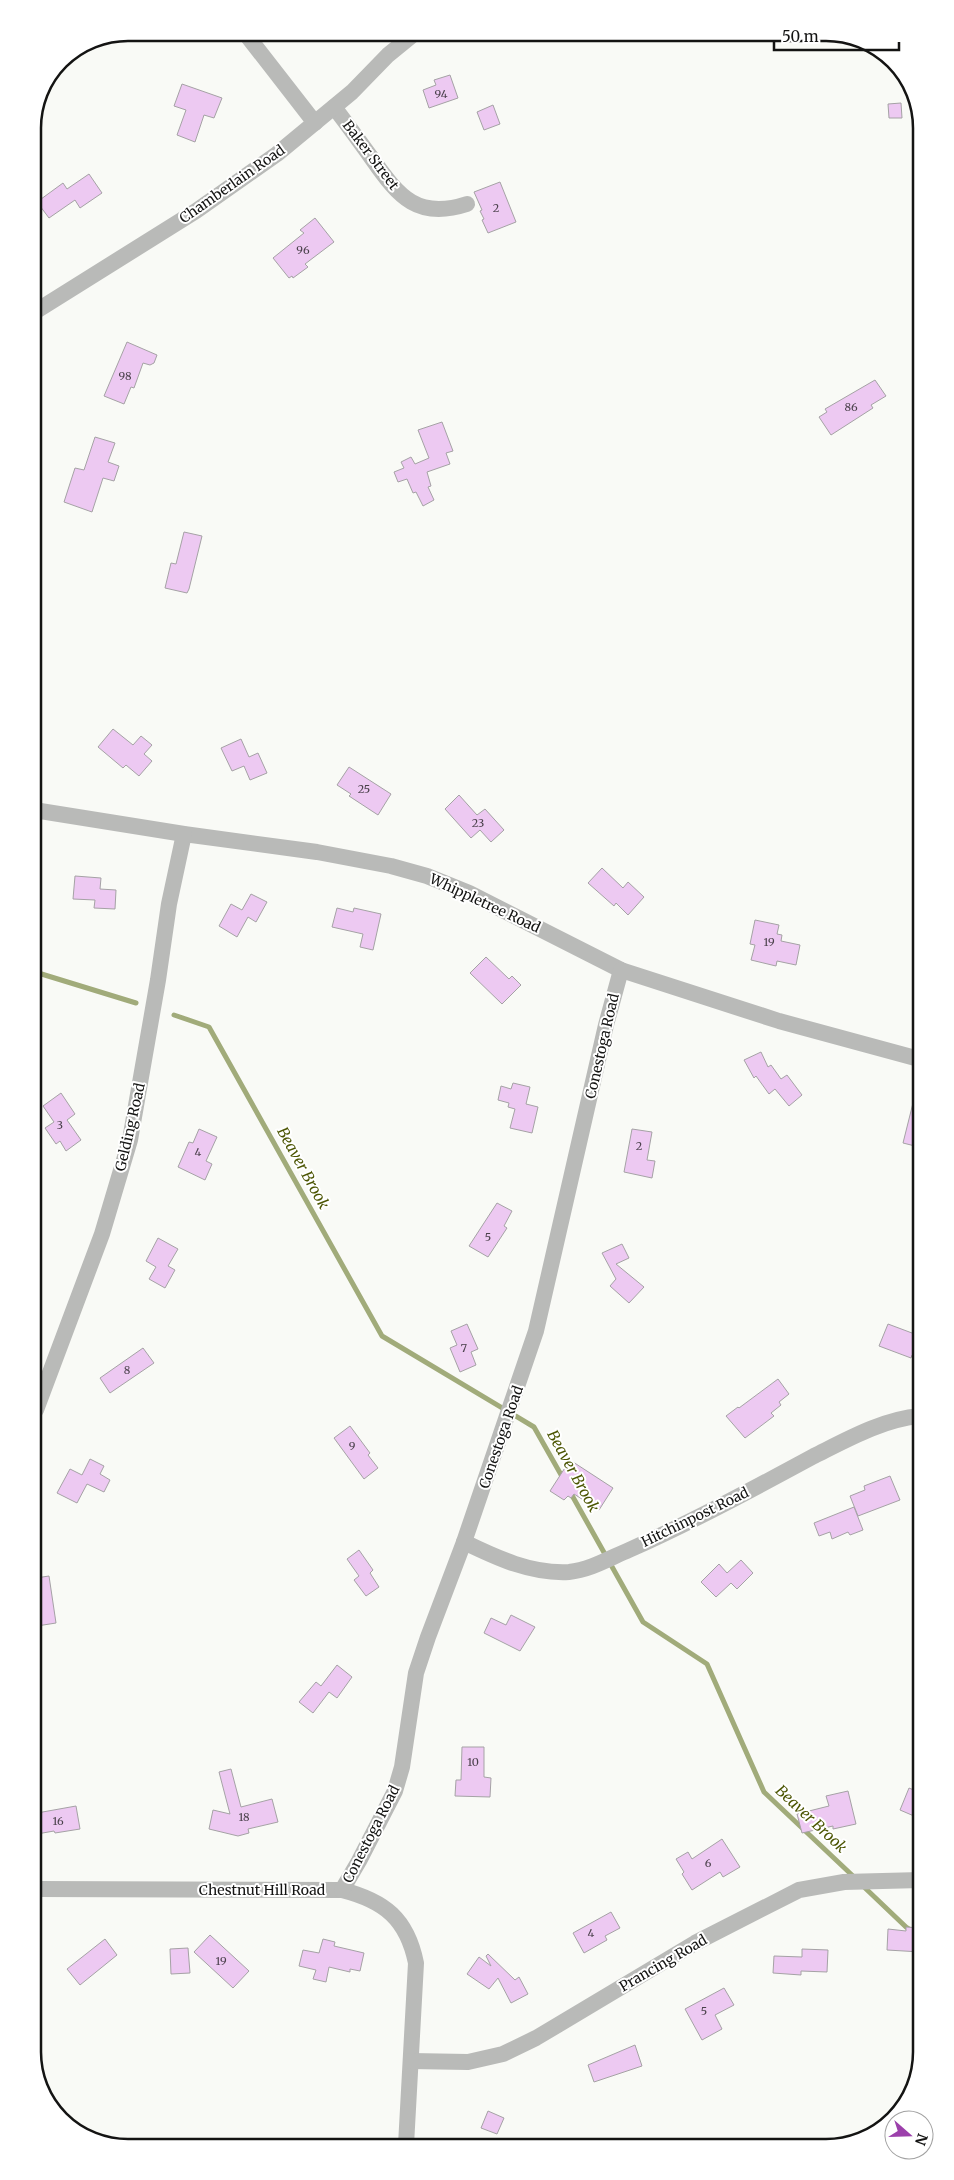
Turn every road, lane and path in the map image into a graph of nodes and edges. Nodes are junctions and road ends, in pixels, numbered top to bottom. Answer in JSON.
{"nodes":[{"id":1,"x":251,"y":41,"type":"edge"},
{"id":2,"x":405,"y":41,"type":"edge"},
{"id":3,"x":334,"y":107,"type":"junction"},
{"id":4,"x":315,"y":123,"type":"junction"},
{"id":5,"x":467,"y":204,"type":"dead end"},
{"id":6,"x":41,"y":308,"type":"edge"},
{"id":7,"x":41,"y":811,"type":"edge"},
{"id":8,"x":184,"y":834,"type":"junction"},
{"id":9,"x":621,"y":970,"type":"junction"},
{"id":10,"x":913,"y":1057,"type":"edge"},
{"id":11,"x":41,"y":1397,"type":"edge"},
{"id":12,"x":913,"y":1418,"type":"edge"},
{"id":13,"x":464,"y":1542,"type":"junction"},
{"id":14,"x":913,"y":1880,"type":"edge"},
{"id":15,"x":41,"y":1889,"type":"edge"},
{"id":16,"x":342,"y":1890,"type":"junction"},
{"id":17,"x":411,"y":2061,"type":"junction"},
{"id":18,"x":406,"y":2139,"type":"edge"}],
"edges":[{"from":1,"to":4,"type":"street"},
{"from":2,"to":3,"type":"street","name":"Chamberlain Road"},
{"from":3,"to":4,"type":"street","name":"Chamberlain Road"},
{"from":3,"to":5,"type":"street","name":"Baker Street"},
{"from":4,"to":6,"type":"street","name":"Chamberlain Road"},
{"from":7,"to":8,"type":"street","name":"Whippletree Road"},
{"from":8,"to":9,"type":"street","name":"Whippletree Road"},
{"from":8,"to":11,"type":"street","name":"Gelding Road"},
{"from":9,"to":10,"type":"street","name":"Whippletree Road"},
{"from":9,"to":13,"type":"street","name":"Conestoga Road"},
{"from":12,"to":13,"type":"street","name":"Hitchinpost Road"},
{"from":13,"to":16,"type":"street","name":"Conestoga Road"},
{"from":14,"to":17,"type":"street","name":"Prancing Road"},
{"from":15,"to":16,"type":"street","name":"Chestnut Hill Road"},
{"from":16,"to":17,"type":"street","name":"Chestnut Hill Road"},
{"from":17,"to":18,"type":"street","name":"Chestnut Hill Road"}]}
